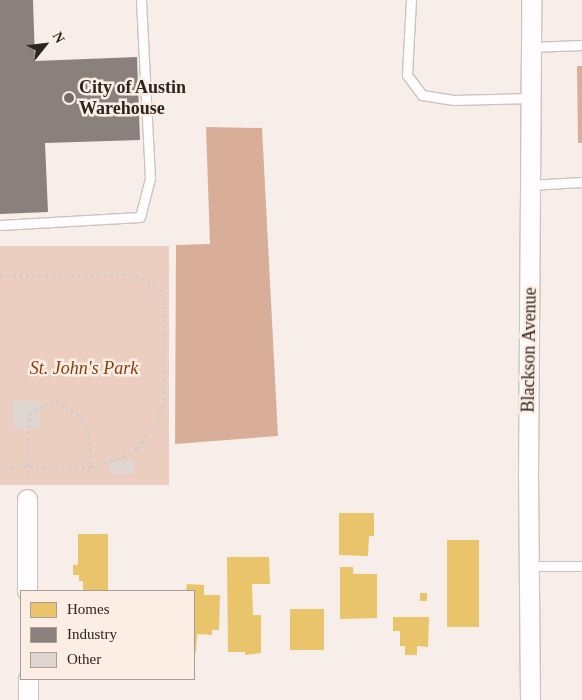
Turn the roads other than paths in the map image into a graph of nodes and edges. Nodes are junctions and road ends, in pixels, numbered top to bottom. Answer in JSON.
{"nodes":[{"id":1,"x":141,"y":0,"type":"edge"},
{"id":2,"x":411,"y":0,"type":"edge"},
{"id":3,"x":531,"y":0,"type":"edge"},
{"id":4,"x":582,"y":45,"type":"edge"},
{"id":5,"x":531,"y":47,"type":"junction"},
{"id":6,"x":530,"y":98,"type":"junction"},
{"id":7,"x":582,"y":182,"type":"edge"},
{"id":8,"x":529,"y":184,"type":"junction"},
{"id":9,"x":0,"y":225,"type":"edge"},
{"id":10,"x":27,"y":499,"type":"dead end"},
{"id":11,"x":528,"y":566,"type":"junction"},
{"id":12,"x":582,"y":566,"type":"edge"},
{"id":13,"x":27,"y":590,"type":"edge"},
{"id":14,"x":28,"y":680,"type":"edge"},
{"id":15,"x":28,"y":700,"type":"edge"},
{"id":16,"x":530,"y":700,"type":"edge"}],
"edges":[{"from":1,"to":9,"type":"lane"},
{"from":2,"to":6,"type":"lane"},
{"from":3,"to":5,"type":"street","name":"Blackson Avenue"},
{"from":4,"to":5,"type":"lane"},
{"from":5,"to":6,"type":"street","name":"Blackson Avenue"},
{"from":6,"to":8,"type":"street","name":"Blackson Avenue"},
{"from":7,"to":8,"type":"lane"},
{"from":8,"to":11,"type":"street","name":"Blackson Avenue"},
{"from":10,"to":13,"type":"street"},
{"from":11,"to":12,"type":"lane"},
{"from":11,"to":16,"type":"street","name":"Blackson Avenue"},
{"from":14,"to":15,"type":"street"}]}
